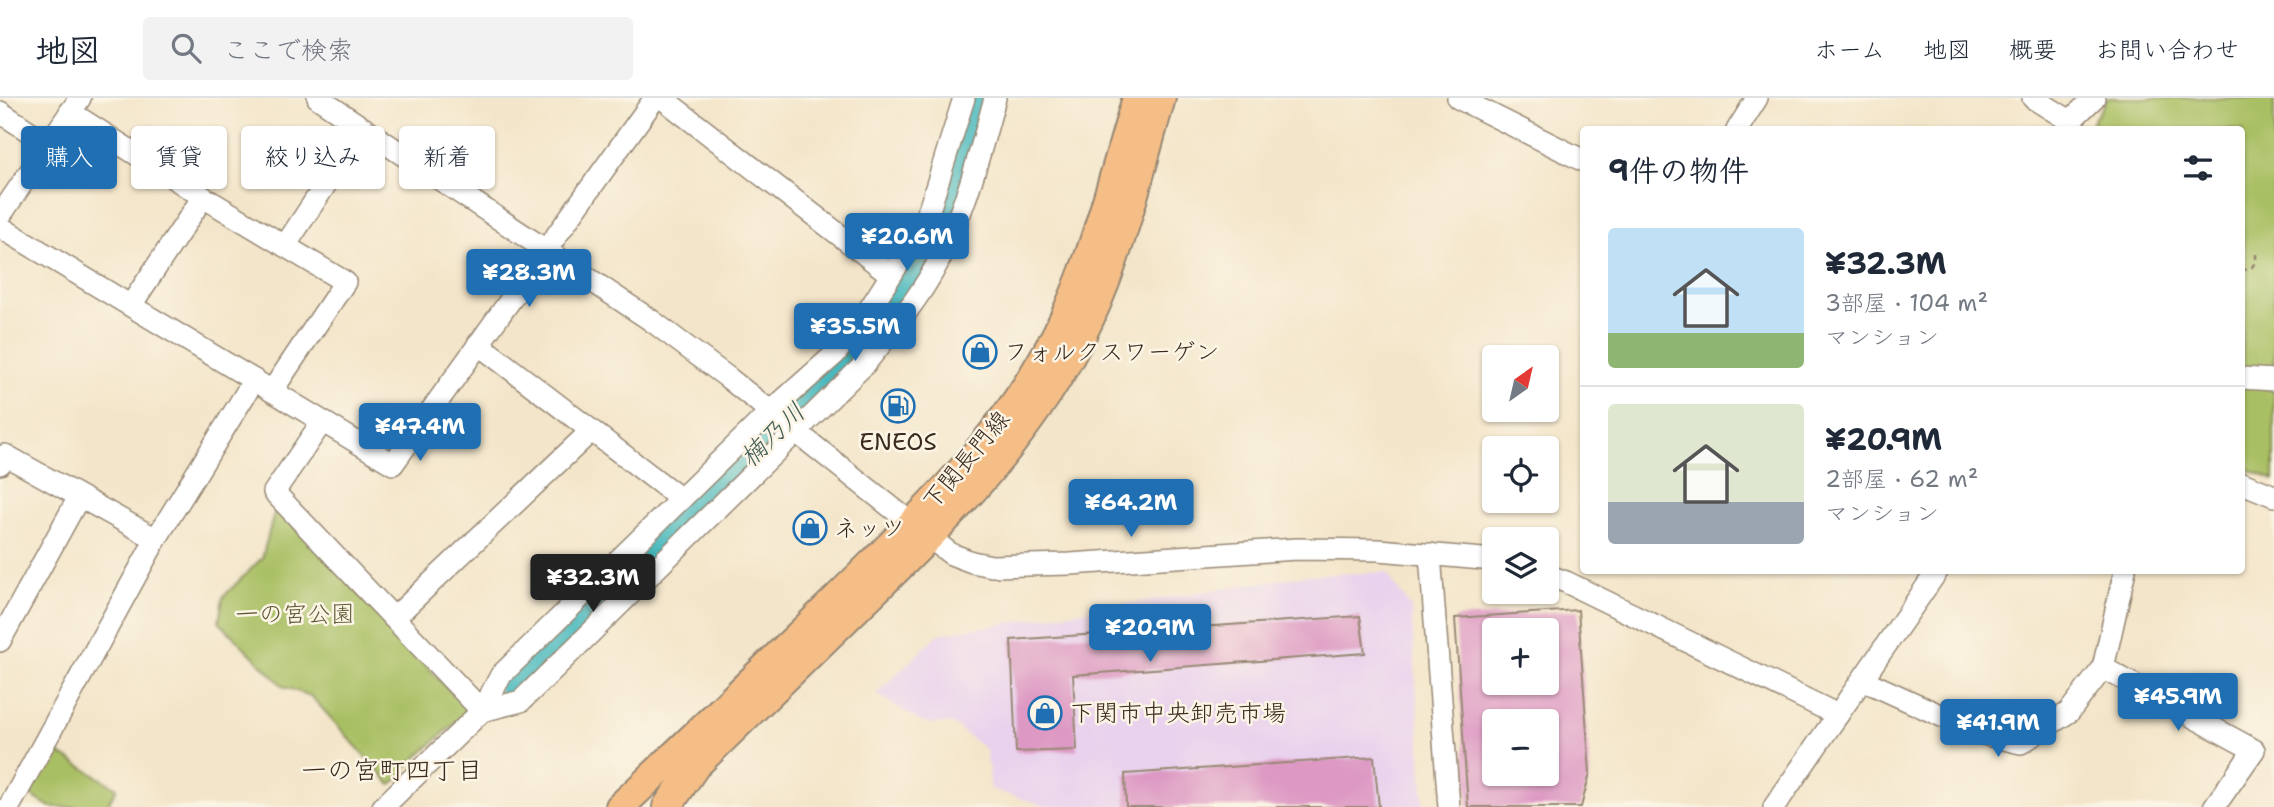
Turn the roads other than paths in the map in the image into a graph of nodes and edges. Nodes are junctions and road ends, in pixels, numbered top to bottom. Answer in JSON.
{"nodes":[{"id":1,"x":318,"y":98,"type":"edge"},
{"id":2,"x":655,"y":98,"type":"edge"},
{"id":3,"x":662,"y":98,"type":"edge"},
{"id":4,"x":964,"y":98,"type":"edge"},
{"id":5,"x":995,"y":98,"type":"edge"},
{"id":6,"x":1137,"y":98,"type":"edge"},
{"id":7,"x":1161,"y":98,"type":"edge"},
{"id":8,"x":1458,"y":98,"type":"edge"},
{"id":9,"x":1757,"y":98,"type":"edge"},
{"id":10,"x":2033,"y":98,"type":"edge"},
{"id":11,"x":2094,"y":98,"type":"edge"},
{"id":12,"x":75,"y":105,"type":"edge"},
{"id":13,"x":0,"y":112,"type":"edge"},
{"id":14,"x":2068,"y":125,"type":"edge"},
{"id":15,"x":21,"y":126,"type":"edge"},
{"id":16,"x":60,"y":126,"type":"edge"},
{"id":17,"x":1740,"y":126,"type":"edge"},
{"id":18,"x":1580,"y":159,"type":"edge"},
{"id":19,"x":21,"y":184,"type":"edge"},
{"id":20,"x":323,"y":189,"type":"edge"},
{"id":21,"x":203,"y":197,"type":"junction"},
{"id":22,"x":0,"y":216,"type":"edge"},
{"id":23,"x":0,"y":227,"type":"edge"},
{"id":24,"x":285,"y":246,"type":"junction"},
{"id":25,"x":545,"y":249,"type":"junction"},
{"id":26,"x":890,"y":274,"type":"junction"},
{"id":27,"x":131,"y":305,"type":"junction"},
{"id":28,"x":478,"y":344,"type":"junction"},
{"id":29,"x":2245,"y":378,"type":"edge"},
{"id":30,"x":2274,"y":380,"type":"edge"},
{"id":31,"x":263,"y":386,"type":"junction"},
{"id":32,"x":773,"y":414,"type":"junction"},
{"id":33,"x":322,"y":422,"type":"junction"},
{"id":34,"x":591,"y":431,"type":"junction"},
{"id":35,"x":794,"y":431,"type":"junction"},
{"id":36,"x":0,"y":464,"type":"edge"},
{"id":37,"x":2245,"y":484,"type":"edge"},
{"id":38,"x":2274,"y":496,"type":"edge"},
{"id":39,"x":79,"y":497,"type":"junction"},
{"id":40,"x":681,"y":499,"type":"junction"},
{"id":41,"x":921,"y":531,"type":"junction"},
{"id":42,"x":156,"y":539,"type":"junction"},
{"id":43,"x":1430,"y":554,"type":"junction"},
{"id":44,"x":1482,"y":559,"type":"edge"},
{"id":45,"x":1935,"y":574,"type":"edge"},
{"id":46,"x":2124,"y":574,"type":"edge"},
{"id":47,"x":1559,"y":579,"type":"edge"},
{"id":48,"x":394,"y":618,"type":"junction"},
{"id":49,"x":0,"y":641,"type":"edge"},
{"id":50,"x":2103,"y":668,"type":"junction"},
{"id":51,"x":1863,"y":680,"type":"junction"},
{"id":52,"x":482,"y":711,"type":"junction"},
{"id":53,"x":1838,"y":715,"type":"junction"},
{"id":54,"x":9,"y":807,"type":"edge"},
{"id":55,"x":383,"y":807,"type":"edge"},
{"id":56,"x":620,"y":807,"type":"edge"},
{"id":57,"x":667,"y":807,"type":"edge"},
{"id":58,"x":1449,"y":807,"type":"edge"},
{"id":59,"x":1774,"y":807,"type":"edge"},
{"id":60,"x":2214,"y":807,"type":"edge"}],
"edges":[{"from":1,"to":25,"type":"street"},
{"from":2,"to":25,"type":"street"},
{"from":3,"to":26,"type":"street"},
{"from":4,"to":26,"type":"street"},
{"from":5,"to":35,"type":"street"},
{"from":6,"to":41,"type":"main road","name":"下関長門線"},
{"from":7,"to":41,"type":"main road","name":"下関長門線"},
{"from":8,"to":18,"type":"street"},
{"from":9,"to":17,"type":"street"},
{"from":10,"to":14,"type":"street"},
{"from":11,"to":14,"type":"street"},
{"from":12,"to":16,"type":"street"},
{"from":12,"to":21,"type":"street"},
{"from":13,"to":15,"type":"street"},
{"from":19,"to":22,"type":"street"},
{"from":20,"to":24,"type":"street"},
{"from":21,"to":24,"type":"street"},
{"from":21,"to":27,"type":"street"},
{"from":23,"to":27,"type":"street"},
{"from":24,"to":31,"type":"street"},
{"from":25,"to":28,"type":"street"},
{"from":25,"to":32,"type":"street"},
{"from":26,"to":32,"type":"street"},
{"from":27,"to":31,"type":"street"},
{"from":28,"to":33,"type":"street"},
{"from":28,"to":34,"type":"street"},
{"from":29,"to":30,"type":"street"},
{"from":31,"to":33,"type":"street"},
{"from":31,"to":42,"type":"street"},
{"from":32,"to":35,"type":"street"},
{"from":32,"to":40,"type":"street"},
{"from":33,"to":48,"type":"street"},
{"from":34,"to":40,"type":"street"},
{"from":34,"to":48,"type":"street"},
{"from":35,"to":41,"type":"street"},
{"from":35,"to":52,"type":"street"},
{"from":36,"to":39,"type":"street"},
{"from":37,"to":38,"type":"street"},
{"from":39,"to":42,"type":"street"},
{"from":39,"to":49,"type":"street"},
{"from":40,"to":52,"type":"street"},
{"from":41,"to":43,"type":"street"},
{"from":41,"to":56,"type":"main road","name":"下関長門線"},
{"from":41,"to":57,"type":"main road","name":"下関長門線"},
{"from":42,"to":54,"type":"street"},
{"from":43,"to":44,"type":"street"},
{"from":43,"to":58,"type":"street"},
{"from":45,"to":51,"type":"street"},
{"from":46,"to":50,"type":"street"},
{"from":47,"to":53,"type":"street"},
{"from":48,"to":52,"type":"street"},
{"from":50,"to":51,"type":"street"},
{"from":50,"to":60,"type":"street"},
{"from":51,"to":53,"type":"street"},
{"from":52,"to":55,"type":"street"},
{"from":53,"to":59,"type":"street"}]}
